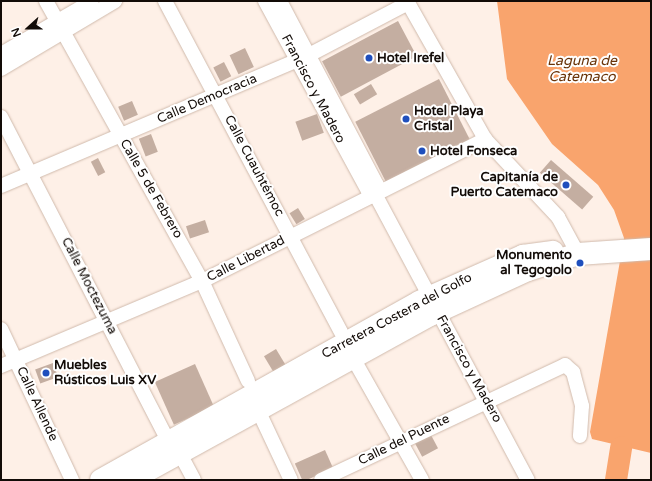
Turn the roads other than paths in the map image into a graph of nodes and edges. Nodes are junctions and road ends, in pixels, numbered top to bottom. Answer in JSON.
{"nodes":[{"id":1,"x":46,"y":1,"type":"edge"},
{"id":2,"x":92,"y":1,"type":"edge"},
{"id":3,"x":115,"y":1,"type":"edge"},
{"id":4,"x":165,"y":1,"type":"edge"},
{"id":5,"x":265,"y":1,"type":"edge"},
{"id":6,"x":280,"y":1,"type":"edge"},
{"id":7,"x":408,"y":2,"type":"edge"},
{"id":8,"x":60,"y":26,"type":"junction"},
{"id":9,"x":1,"y":54,"type":"edge"},
{"id":10,"x":303,"y":57,"type":"junction"},
{"id":11,"x":1,"y":69,"type":"edge"},
{"id":12,"x":216,"y":95,"type":"junction"},
{"id":13,"x":1,"y":117,"type":"edge"},
{"id":14,"x":120,"y":136,"type":"junction"},
{"id":15,"x":485,"y":139,"type":"junction"},
{"id":16,"x":32,"y":174,"type":"junction"},
{"id":17,"x":1,"y":186,"type":"edge"},
{"id":18,"x":375,"y":194,"type":"junction"},
{"id":19,"x":291,"y":236,"type":"junction"},
{"id":20,"x":651,"y":249,"type":"edge"},
{"id":21,"x":578,"y":254,"type":"junction"},
{"id":22,"x":202,"y":281,"type":"junction"},
{"id":23,"x":433,"y":304,"type":"junction"},
{"id":24,"x":106,"y":322,"type":"junction"},
{"id":25,"x":1,"y":329,"type":"edge"},
{"id":26,"x":341,"y":332,"type":"dead end"},
{"id":27,"x":353,"y":358,"type":"junction"},
{"id":28,"x":16,"y":360,"type":"junction"},
{"id":29,"x":1,"y":366,"type":"edge"},
{"id":30,"x":248,"y":381,"type":"dead end"},
{"id":31,"x":487,"y":401,"type":"junction"},
{"id":32,"x":258,"y":410,"type":"junction"},
{"id":33,"x":213,"y":425,"type":"junction"},
{"id":34,"x":580,"y":436,"type":"dead end"},
{"id":35,"x":402,"y":440,"type":"junction"},
{"id":36,"x":176,"y":453,"type":"junction"},
{"id":37,"x":126,"y":475,"type":"edge"},
{"id":38,"x":72,"y":480,"type":"edge"},
{"id":39,"x":194,"y":480,"type":"edge"},
{"id":40,"x":291,"y":480,"type":"edge"},
{"id":41,"x":322,"y":480,"type":"edge"},
{"id":42,"x":422,"y":480,"type":"edge"},
{"id":43,"x":528,"y":480,"type":"edge"}],
"edges":[{"from":1,"to":8,"type":"street","name":"Calle 5 de Febrero"},
{"from":2,"to":8,"type":"street"},
{"from":3,"to":8,"type":"street"},
{"from":4,"to":12,"type":"street","name":"Calle Cuauhtémoc"},
{"from":5,"to":10,"type":"street","name":"Francisco y Madero"},
{"from":6,"to":10,"type":"street","name":"Francisco y Madero"},
{"from":7,"to":10,"type":"street","name":"Calle Democracia"},
{"from":7,"to":15,"type":"street"},
{"from":8,"to":9,"type":"street"},
{"from":8,"to":11,"type":"street"},
{"from":8,"to":14,"type":"street","name":"Calle 5 de Febrero"},
{"from":10,"to":12,"type":"street","name":"Calle Democracia"},
{"from":10,"to":18,"type":"street","name":"Francisco y Madero"},
{"from":12,"to":14,"type":"street","name":"Calle Democracia"},
{"from":12,"to":19,"type":"street","name":"Calle Cuauhtémoc"},
{"from":13,"to":16,"type":"street","name":"Calle Moctezuma"},
{"from":14,"to":16,"type":"street","name":"Calle Democracia"},
{"from":14,"to":22,"type":"street","name":"Calle 5 de Febrero"},
{"from":15,"to":18,"type":"street","name":"Calle Libertad"},
{"from":15,"to":21,"type":"street"},
{"from":16,"to":17,"type":"street","name":"Calle Democracia"},
{"from":16,"to":24,"type":"street","name":"Calle Moctezuma"},
{"from":18,"to":19,"type":"street","name":"Calle Libertad"},
{"from":18,"to":23,"type":"street","name":"Francisco y Madero"},
{"from":19,"to":22,"type":"street","name":"Calle Libertad"},
{"from":19,"to":26,"type":"street","name":"Calle Cuauhtémoc"},
{"from":20,"to":21,"type":"main road","name":"Carretera Costera del Golfo"},
{"from":21,"to":23,"type":"main road","name":"Carretera Costera del Golfo"},
{"from":22,"to":24,"type":"street","name":"Calle Libertad"},
{"from":22,"to":30,"type":"street","name":"Calle 5 de Febrero"},
{"from":23,"to":27,"type":"main road","name":"Carretera Costera del Golfo"},
{"from":23,"to":31,"type":"street","name":"Francisco y Madero"},
{"from":23,"to":33,"type":"main road","name":"Carretera Costera del Golfo"},
{"from":24,"to":28,"type":"street","name":"Calle Libertad"},
{"from":24,"to":36,"type":"street","name":"Calle Moctezuma"},
{"from":25,"to":28,"type":"street","name":"Calle Allende"},
{"from":27,"to":32,"type":"main road","name":"Carretera Costera del Golfo"},
{"from":27,"to":35,"type":"street"},
{"from":28,"to":29,"type":"street","name":"Calle Libertad"},
{"from":28,"to":38,"type":"street","name":"Calle Allende"},
{"from":31,"to":34,"type":"street","name":"Calle del Puente"},
{"from":31,"to":35,"type":"street","name":"Calle del Puente"},
{"from":31,"to":43,"type":"street","name":"Francisco y Madero"},
{"from":32,"to":33,"type":"main road","name":"Carretera Costera del Golfo"},
{"from":32,"to":40,"type":"street"},
{"from":33,"to":36,"type":"main road","name":"Carretera Costera del Golfo"},
{"from":35,"to":41,"type":"street","name":"Calle del Puente"},
{"from":35,"to":42,"type":"street"},
{"from":36,"to":37,"type":"main road","name":"Carretera Costera del Golfo"},
{"from":36,"to":39,"type":"street","name":"Calle Moctezuma"}]}
